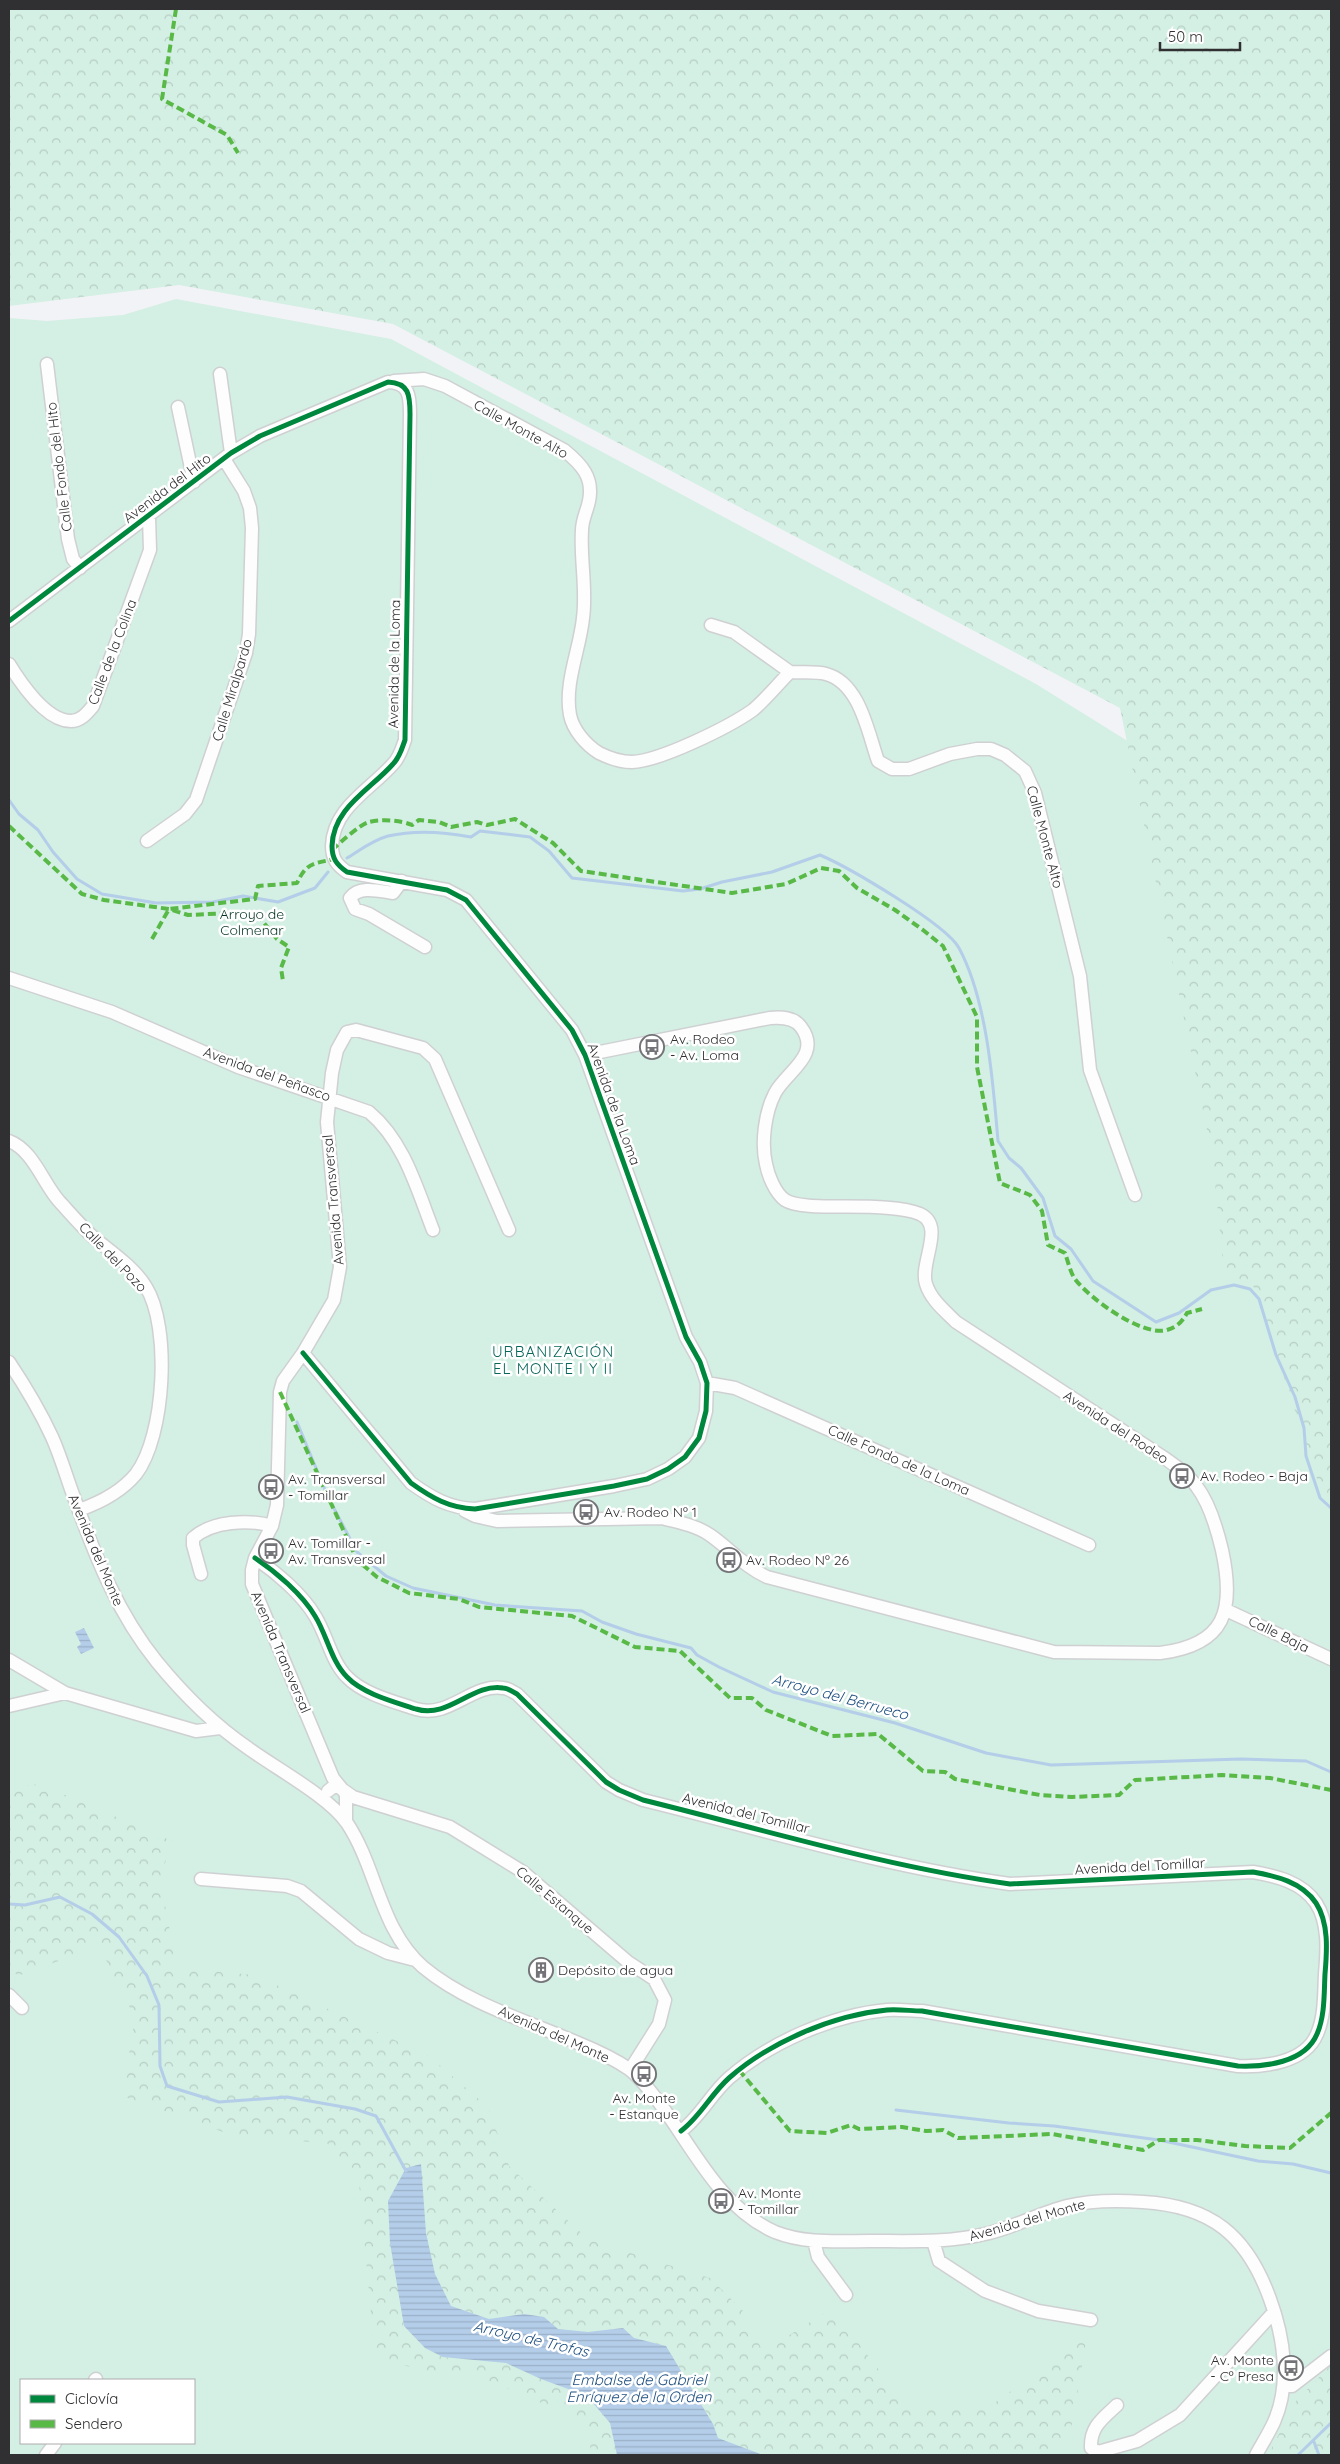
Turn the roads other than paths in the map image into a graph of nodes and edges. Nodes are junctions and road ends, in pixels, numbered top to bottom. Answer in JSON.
{"nodes":[{"id":1,"x":47,"y":364,"type":"dead end"},
{"id":2,"x":220,"y":374,"type":"dead end"},
{"id":3,"x":419,"y":378,"type":"junction"},
{"id":4,"x":388,"y":382,"type":"junction"},
{"id":5,"x":409,"y":393,"type":"junction"},
{"id":6,"x":178,"y":407,"type":"dead end"},
{"id":7,"x":227,"y":456,"type":"junction"},
{"id":8,"x":194,"y":482,"type":"junction"},
{"id":9,"x":150,"y":517,"type":"junction"},
{"id":10,"x":80,"y":568,"type":"junction"},
{"id":11,"x":9,"y":621,"type":"edge"},
{"id":12,"x":711,"y":625,"type":"dead end"},
{"id":13,"x":9,"y":664,"type":"edge"},
{"id":14,"x":790,"y":672,"type":"junction"},
{"id":15,"x":147,"y":841,"type":"dead end"},
{"id":16,"x":402,"y":881,"type":"junction"},
{"id":17,"x":425,"y":947,"type":"dead end"},
{"id":18,"x":9,"y":978,"type":"edge"},
{"id":19,"x":585,"y":1055,"type":"junction"},
{"id":20,"x":329,"y":1097,"type":"junction"},
{"id":21,"x":9,"y":1141,"type":"edge"},
{"id":22,"x":1135,"y":1195,"type":"dead end"},
{"id":23,"x":433,"y":1230,"type":"dead end"},
{"id":24,"x":508,"y":1230,"type":"dead end"},
{"id":25,"x":303,"y":1353,"type":"junction"},
{"id":26,"x":9,"y":1362,"type":"edge"},
{"id":27,"x":707,"y":1383,"type":"junction"},
{"id":28,"x":497,"y":1505,"type":"junction"},
{"id":29,"x":460,"y":1508,"type":"junction"},
{"id":30,"x":79,"y":1510,"type":"junction"},
{"id":31,"x":512,"y":1520,"type":"junction"},
{"id":32,"x":272,"y":1526,"type":"junction"},
{"id":33,"x":1089,"y":1545,"type":"dead end"},
{"id":34,"x":255,"y":1558,"type":"junction"},
{"id":35,"x":201,"y":1574,"type":"dead end"},
{"id":36,"x":1226,"y":1610,"type":"junction"},
{"id":37,"x":1331,"y":1659,"type":"edge"},
{"id":38,"x":9,"y":1660,"type":"edge"},
{"id":39,"x":65,"y":1693,"type":"junction"},
{"id":40,"x":9,"y":1706,"type":"edge"},
{"id":41,"x":220,"y":1728,"type":"junction"},
{"id":42,"x":333,"y":1778,"type":"junction"},
{"id":43,"x":342,"y":1789,"type":"junction"},
{"id":44,"x":308,"y":1790,"type":"junction"},
{"id":45,"x":328,"y":1791,"type":"junction"},
{"id":46,"x":349,"y":1800,"type":"junction"},
{"id":47,"x":330,"y":1806,"type":"junction"},
{"id":48,"x":346,"y":1822,"type":"junction"},
{"id":49,"x":201,"y":1879,"type":"dead end"},
{"id":50,"x":401,"y":1940,"type":"junction"},
{"id":51,"x":388,"y":1953,"type":"junction"},
{"id":52,"x":415,"y":1960,"type":"junction"},
{"id":53,"x":1329,"y":1960,"type":"edge"},
{"id":54,"x":9,"y":1995,"type":"edge"},
{"id":55,"x":22,"y":2008,"type":"dead end"},
{"id":56,"x":630,"y":2070,"type":"junction"},
{"id":57,"x":680,"y":2131,"type":"junction"},
{"id":58,"x":814,"y":2241,"type":"junction"},
{"id":59,"x":933,"y":2241,"type":"junction"},
{"id":60,"x":846,"y":2295,"type":"dead end"},
{"id":61,"x":1274,"y":2312,"type":"junction"},
{"id":62,"x":1091,"y":2320,"type":"dead end"},
{"id":63,"x":1331,"y":2356,"type":"edge"},
{"id":64,"x":1284,"y":2386,"type":"junction"},
{"id":65,"x":1117,"y":2405,"type":"dead end"},
{"id":66,"x":54,"y":2444,"type":"edge"},
{"id":67,"x":46,"y":2455,"type":"edge"},
{"id":68,"x":1256,"y":2455,"type":"edge"}],
"edges":[{"from":1,"to":10,"type":"street","name":"Calle Fondo del Hito"},
{"from":2,"to":7,"type":"street","name":"Avenida del Hito"},
{"from":3,"to":4,"type":"street","name":"Calle Monte Alto"},
{"from":3,"to":5,"type":"street"},
{"from":3,"to":14,"type":"street","name":"Calle Monte Alto"},
{"from":4,"to":5,"type":"street"},
{"from":4,"to":7,"type":"street","name":"Avenida del Hito"},
{"from":5,"to":16,"type":"street","name":"Avenida de la Loma"},
{"from":6,"to":8,"type":"street","name":"Avenida del Hito"},
{"from":7,"to":8,"type":"street","name":"Avenida del Hito"},
{"from":7,"to":15,"type":"street","name":"Calle Miralpardo"},
{"from":8,"to":9,"type":"street","name":"Avenida del Hito"},
{"from":9,"to":10,"type":"street","name":"Avenida del Hito"},
{"from":9,"to":13,"type":"street","name":"Calle de la Colina"},
{"from":10,"to":11,"type":"street","name":"Avenida del Hito"},
{"from":12,"to":14,"type":"street"},
{"from":14,"to":22,"type":"street","name":"Calle Monte Alto"},
{"from":16,"to":17,"type":"street"},
{"from":16,"to":19,"type":"street","name":"Avenida de la Loma"},
{"from":18,"to":20,"type":"street","name":"Avenida del Peñasco"},
{"from":19,"to":27,"type":"street","name":"Avenida de la Loma"},
{"from":19,"to":36,"type":"street","name":"Avenida del Rodeo"},
{"from":20,"to":23,"type":"street","name":"Avenida del Peñasco"},
{"from":20,"to":24,"type":"street","name":"Avenida Transversal"},
{"from":20,"to":25,"type":"street","name":"Avenida Transversal"},
{"from":21,"to":30,"type":"street","name":"Calle del Pozo"},
{"from":25,"to":29,"type":"street","name":"Avenida de la Loma"},
{"from":25,"to":32,"type":"street","name":"Avenida Transversal"},
{"from":26,"to":30,"type":"street","name":"Avenida del Monte"},
{"from":27,"to":28,"type":"street","name":"Avenida de la Loma"},
{"from":27,"to":33,"type":"street","name":"Calle Fondo de la Loma"},
{"from":28,"to":29,"type":"street","name":"Avenida de la Loma"},
{"from":28,"to":31,"type":"street"},
{"from":29,"to":31,"type":"street","name":"Avenida del Rodeo"},
{"from":30,"to":41,"type":"street","name":"Avenida del Monte"},
{"from":31,"to":36,"type":"street","name":"Avenida del Rodeo"},
{"from":32,"to":34,"type":"street","name":"Avenida Transversal"},
{"from":32,"to":35,"type":"street"},
{"from":34,"to":42,"type":"street","name":"Avenida Transversal"},
{"from":34,"to":53,"type":"street","name":"Avenida del Tomillar"},
{"from":36,"to":37,"type":"street","name":"Calle Baja"},
{"from":38,"to":39,"type":"street"},
{"from":39,"to":40,"type":"street"},
{"from":39,"to":41,"type":"street"},
{"from":41,"to":44,"type":"street","name":"Avenida del Monte"},
{"from":42,"to":43,"type":"street","name":"Avenida Transversal"},
{"from":42,"to":45,"type":"street"},
{"from":43,"to":45,"type":"street"},
{"from":43,"to":46,"type":"street","name":"Calle Estanque"},
{"from":44,"to":45,"type":"street"},
{"from":44,"to":47,"type":"street","name":"Avenida del Monte"},
{"from":45,"to":47,"type":"street"},
{"from":46,"to":47,"type":"street"},
{"from":46,"to":48,"type":"street","name":"Avenida del Monte"},
{"from":46,"to":56,"type":"street","name":"Calle Estanque"},
{"from":47,"to":48,"type":"street","name":"Avenida del Monte"},
{"from":48,"to":50,"type":"street","name":"Avenida del Monte"},
{"from":49,"to":51,"type":"street"},
{"from":50,"to":51,"type":"street"},
{"from":50,"to":52,"type":"street","name":"Avenida del Monte"},
{"from":51,"to":52,"type":"street"},
{"from":52,"to":56,"type":"street","name":"Avenida del Monte"},
{"from":53,"to":57,"type":"street","name":"Avenida del Tomillar"},
{"from":54,"to":55,"type":"street"},
{"from":56,"to":57,"type":"street","name":"Avenida del Monte"},
{"from":57,"to":58,"type":"street","name":"Avenida del Monte"},
{"from":58,"to":59,"type":"street","name":"Avenida del Monte"},
{"from":58,"to":60,"type":"street"},
{"from":59,"to":61,"type":"street","name":"Avenida del Monte"},
{"from":59,"to":62,"type":"street"},
{"from":61,"to":64,"type":"street","name":"Avenida del Monte"},
{"from":61,"to":65,"type":"street"},
{"from":63,"to":64,"type":"street"},
{"from":64,"to":68,"type":"street","name":"Avenida del Monte"},
{"from":66,"to":67,"type":"street"}]}
